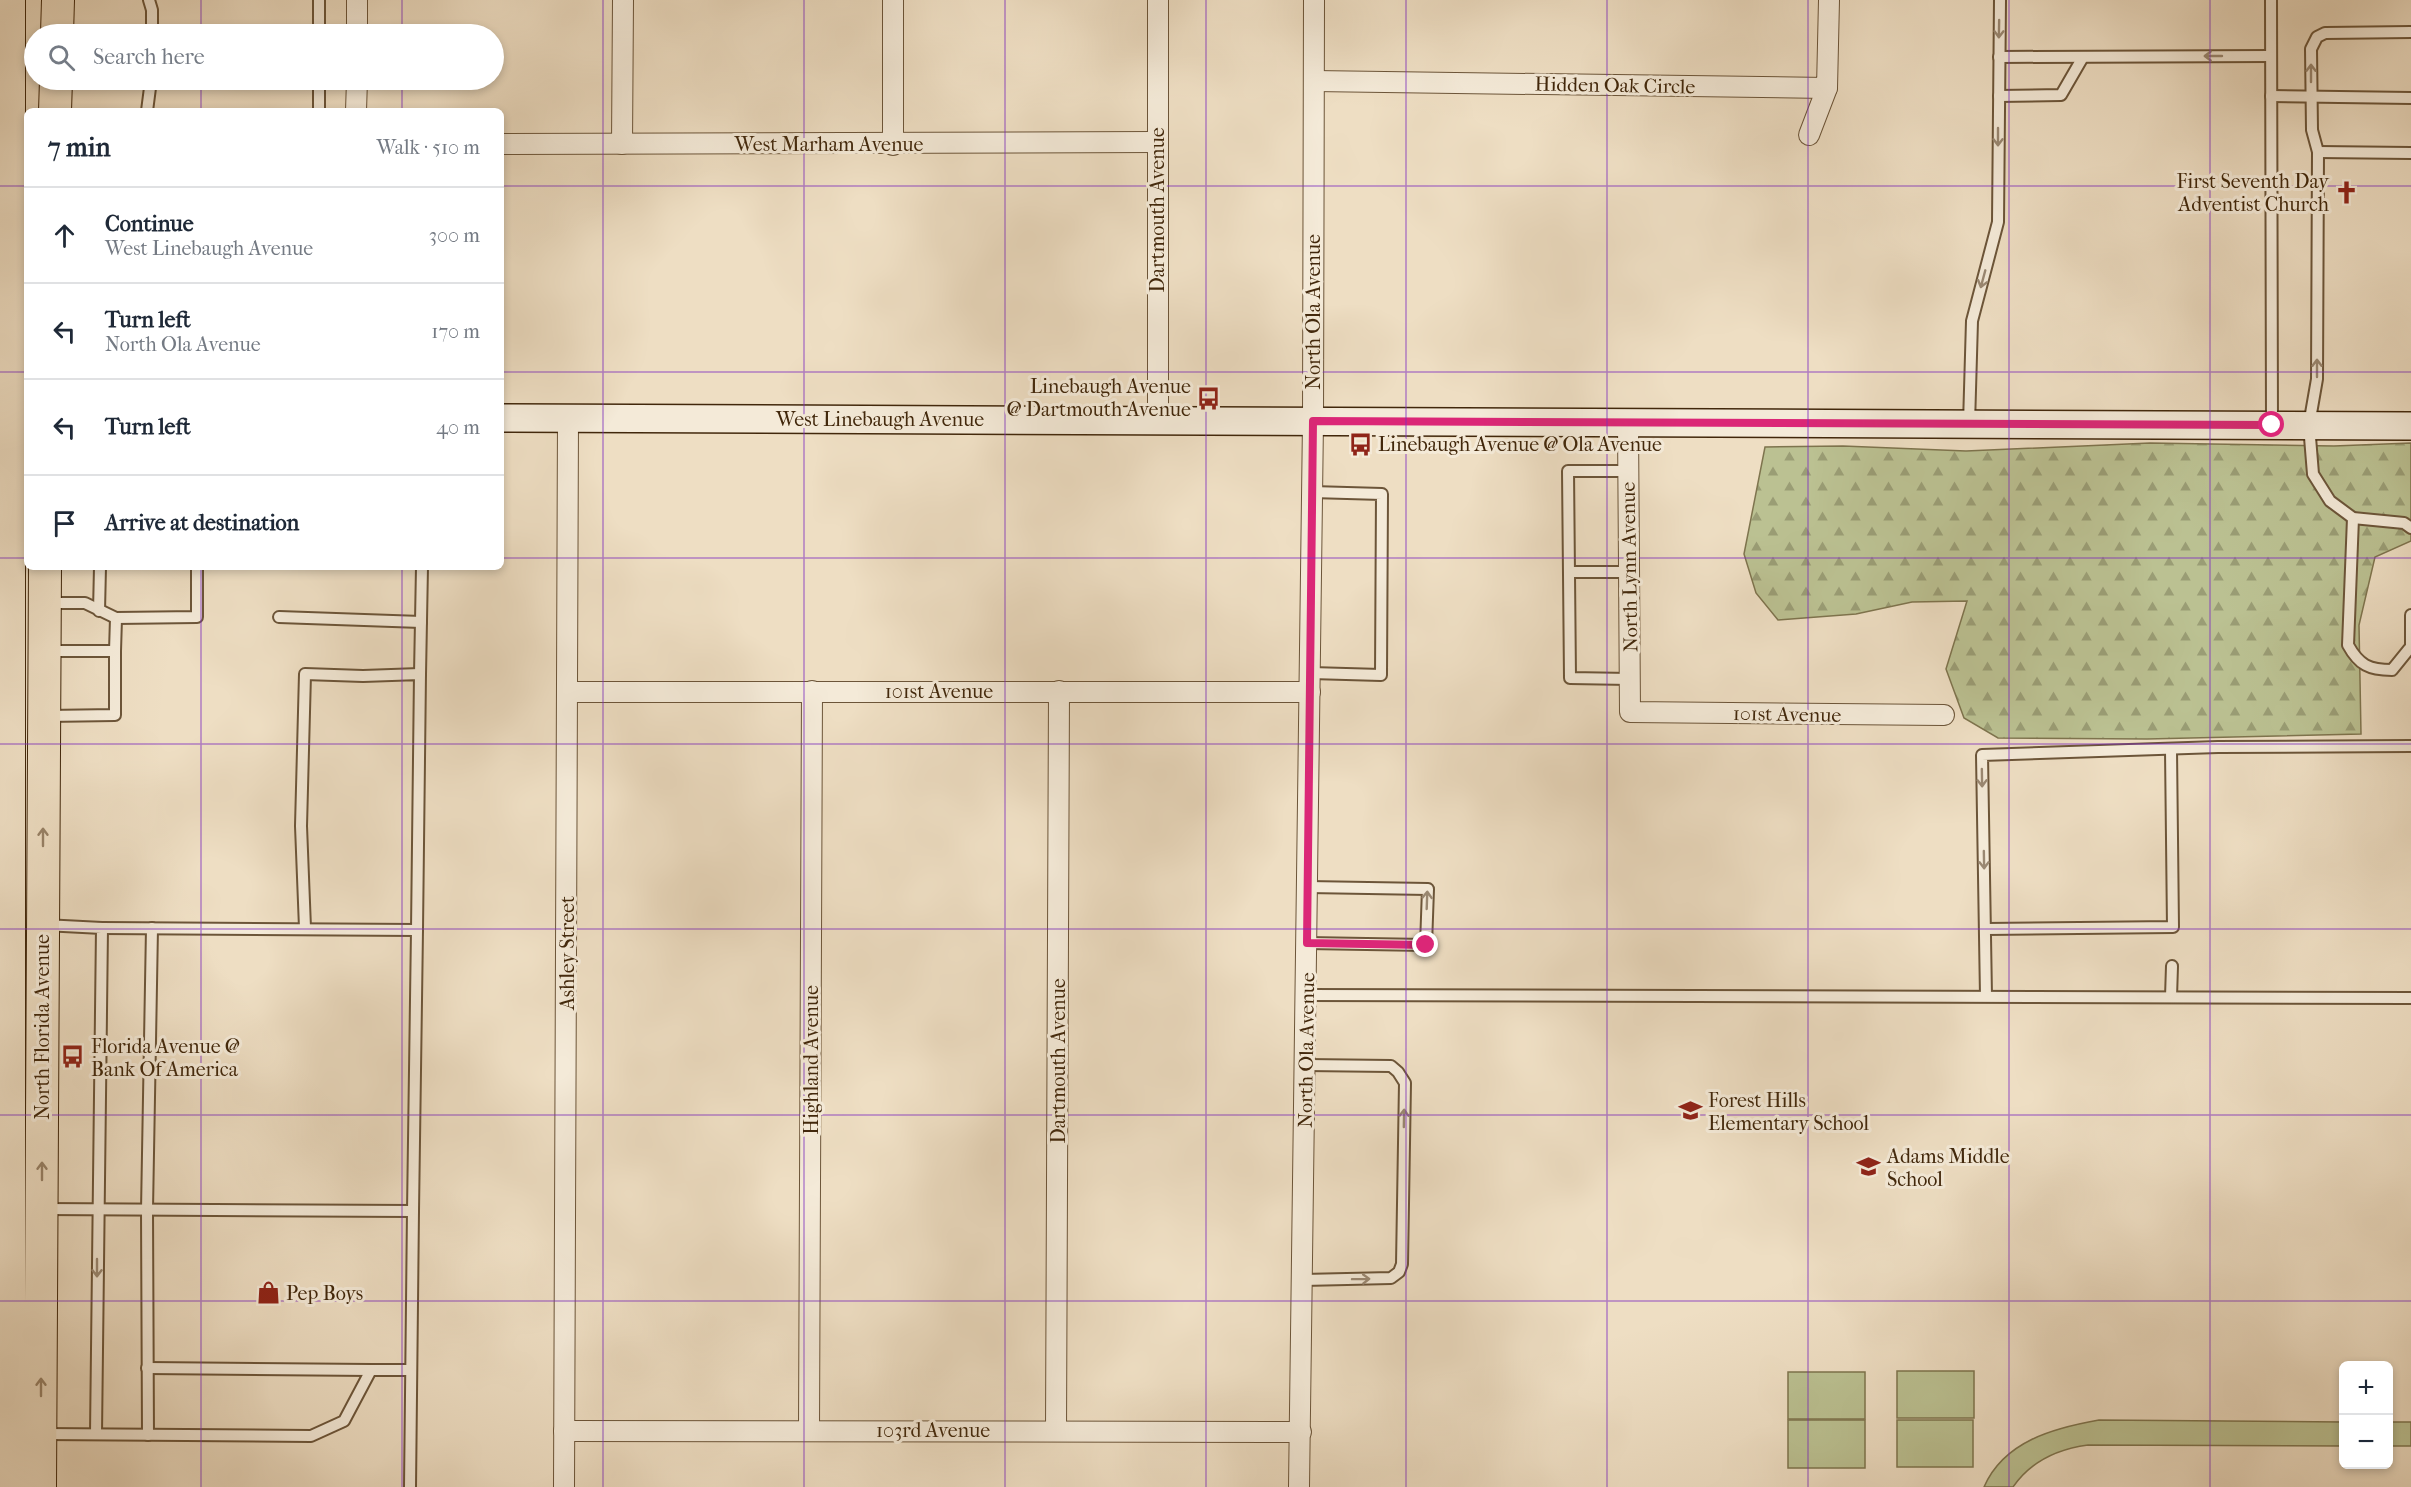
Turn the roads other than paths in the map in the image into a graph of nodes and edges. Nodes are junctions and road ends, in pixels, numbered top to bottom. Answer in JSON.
{"nodes":[{"id":1,"x":9,"y":0,"type":"edge"},
{"id":2,"x":58,"y":0,"type":"edge"},
{"id":3,"x":148,"y":0,"type":"edge"},
{"id":4,"x":319,"y":0,"type":"edge"},
{"id":5,"x":357,"y":0,"type":"edge"},
{"id":6,"x":623,"y":0,"type":"edge"},
{"id":7,"x":893,"y":0,"type":"edge"},
{"id":8,"x":1158,"y":0,"type":"edge"},
{"id":9,"x":1314,"y":0,"type":"edge"},
{"id":10,"x":1829,"y":0,"type":"edge"},
{"id":11,"x":2000,"y":0,"type":"edge"},
{"id":12,"x":2271,"y":0,"type":"edge"},
{"id":13,"x":57,"y":24,"type":"edge"},
{"id":14,"x":152,"y":24,"type":"edge"},
{"id":15,"x":319,"y":24,"type":"edge"},
{"id":16,"x":357,"y":24,"type":"edge"},
{"id":17,"x":2411,"y":32,"type":"edge"},
{"id":18,"x":4,"y":39,"type":"edge"},
{"id":19,"x":2271,"y":56,"type":"junction"},
{"id":20,"x":1999,"y":57,"type":"junction"},
{"id":21,"x":2083,"y":57,"type":"junction"},
{"id":22,"x":1314,"y":81,"type":"junction"},
{"id":23,"x":1827,"y":88,"type":"junction"},
{"id":24,"x":56,"y":90,"type":"edge"},
{"id":25,"x":150,"y":90,"type":"edge"},
{"id":26,"x":319,"y":90,"type":"edge"},
{"id":27,"x":357,"y":90,"type":"edge"},
{"id":28,"x":1999,"y":96,"type":"junction"},
{"id":29,"x":2271,"y":96,"type":"junction"},
{"id":30,"x":2311,"y":96,"type":"junction"},
{"id":31,"x":2411,"y":98,"type":"edge"},
{"id":32,"x":55,"y":108,"type":"edge"},
{"id":33,"x":147,"y":108,"type":"edge"},
{"id":34,"x":319,"y":108,"type":"edge"},
{"id":35,"x":356,"y":108,"type":"edge"},
{"id":36,"x":1809,"y":135,"type":"dead end"},
{"id":37,"x":1156,"y":142,"type":"junction"},
{"id":38,"x":504,"y":144,"type":"edge"},
{"id":39,"x":621,"y":144,"type":"junction"},
{"id":40,"x":893,"y":145,"type":"junction"},
{"id":41,"x":2318,"y":152,"type":"junction"},
{"id":42,"x":2411,"y":153,"type":"edge"},
{"id":43,"x":4,"y":166,"type":"edge"},
{"id":44,"x":4,"y":270,"type":"edge"},
{"id":45,"x":12,"y":418,"type":"edge"},
{"id":46,"x":504,"y":418,"type":"edge"},
{"id":47,"x":568,"y":418,"type":"junction"},
{"id":48,"x":1158,"y":420,"type":"junction"},
{"id":49,"x":1313,"y":421,"type":"junction"},
{"id":50,"x":1628,"y":423,"type":"junction"},
{"id":51,"x":1969,"y":425,"type":"junction"},
{"id":52,"x":2272,"y":425,"type":"junction"},
{"id":53,"x":2308,"y":425,"type":"junction"},
{"id":54,"x":2411,"y":426,"type":"edge"},
{"id":55,"x":1628,"y":471,"type":"junction"},
{"id":56,"x":1312,"y":492,"type":"junction"},
{"id":57,"x":2353,"y":518,"type":"junction"},
{"id":58,"x":2409,"y":523,"type":"edge"},
{"id":59,"x":45,"y":570,"type":"edge"},
{"id":60,"x":100,"y":570,"type":"edge"},
{"id":61,"x":197,"y":570,"type":"edge"},
{"id":62,"x":422,"y":570,"type":"edge"},
{"id":63,"x":1569,"y":572,"type":"junction"},
{"id":64,"x":1629,"y":572,"type":"junction"},
{"id":65,"x":45,"y":603,"type":"junction"},
{"id":66,"x":99,"y":611,"type":"junction"},
{"id":67,"x":2411,"y":615,"type":"edge"},
{"id":68,"x":279,"y":617,"type":"dead end"},
{"id":69,"x":116,"y":618,"type":"junction"},
{"id":70,"x":421,"y":621,"type":"junction"},
{"id":71,"x":5,"y":627,"type":"edge"},
{"id":72,"x":2410,"y":649,"type":"edge"},
{"id":73,"x":45,"y":650,"type":"junction"},
{"id":74,"x":115,"y":651,"type":"junction"},
{"id":75,"x":420,"y":674,"type":"junction"},
{"id":76,"x":1630,"y":679,"type":"junction"},
{"id":77,"x":1310,"y":683,"type":"junction"},
{"id":78,"x":812,"y":691,"type":"junction"},
{"id":79,"x":1059,"y":691,"type":"junction"},
{"id":80,"x":568,"y":692,"type":"junction"},
{"id":81,"x":5,"y":698,"type":"edge"},
{"id":82,"x":1630,"y":712,"type":"joint"},
{"id":83,"x":1944,"y":715,"type":"dead end"},
{"id":84,"x":44,"y":716,"type":"junction"},
{"id":85,"x":2411,"y":746,"type":"edge"},
{"id":86,"x":2171,"y":750,"type":"junction"},
{"id":87,"x":5,"y":753,"type":"edge"},
{"id":88,"x":6,"y":879,"type":"edge"},
{"id":89,"x":1308,"y":887,"type":"junction"},
{"id":90,"x":43,"y":910,"type":"junction"},
{"id":91,"x":102,"y":928,"type":"junction"},
{"id":92,"x":152,"y":928,"type":"junction"},
{"id":93,"x":305,"y":928,"type":"junction"},
{"id":94,"x":1986,"y":929,"type":"junction"},
{"id":95,"x":417,"y":930,"type":"junction"},
{"id":96,"x":1307,"y":943,"type":"junction"},
{"id":97,"x":5,"y":961,"type":"edge"},
{"id":98,"x":2172,"y":966,"type":"dead end"},
{"id":99,"x":1306,"y":995,"type":"junction"},
{"id":100,"x":1986,"y":996,"type":"junction"},
{"id":101,"x":2171,"y":997,"type":"junction"},
{"id":102,"x":2411,"y":998,"type":"edge"},
{"id":103,"x":4,"y":1036,"type":"edge"},
{"id":104,"x":1306,"y":1065,"type":"junction"},
{"id":105,"x":20,"y":1209,"type":"edge"},
{"id":106,"x":98,"y":1210,"type":"junction"},
{"id":107,"x":147,"y":1210,"type":"junction"},
{"id":108,"x":413,"y":1211,"type":"junction"},
{"id":109,"x":1303,"y":1280,"type":"junction"},
{"id":110,"x":147,"y":1368,"type":"junction"},
{"id":111,"x":371,"y":1370,"type":"junction"},
{"id":112,"x":411,"y":1370,"type":"junction"},
{"id":113,"x":809,"y":1430,"type":"junction"},
{"id":114,"x":564,"y":1431,"type":"junction"},
{"id":115,"x":1056,"y":1431,"type":"junction"},
{"id":116,"x":1301,"y":1432,"type":"junction"},
{"id":117,"x":40,"y":1434,"type":"junction"},
{"id":118,"x":96,"y":1434,"type":"junction"},
{"id":119,"x":148,"y":1435,"type":"junction"},
{"id":120,"x":4,"y":1446,"type":"edge"},
{"id":121,"x":6,"y":1484,"type":"edge"},
{"id":122,"x":40,"y":1487,"type":"edge"},
{"id":123,"x":410,"y":1487,"type":"edge"},
{"id":124,"x":564,"y":1487,"type":"edge"},
{"id":125,"x":1299,"y":1487,"type":"edge"}],
"edges":[{"from":1,"to":18,"type":"main road","name":"North Florida Avenue"},
{"from":2,"to":13,"type":"main road"},
{"from":3,"to":14,"type":"lane"},
{"from":4,"to":15,"type":"lane"},
{"from":5,"to":16,"type":"street"},
{"from":6,"to":39,"type":"street"},
{"from":7,"to":40,"type":"street"},
{"from":8,"to":37,"type":"street","name":"Dartmouth Avenue"},
{"from":9,"to":22,"type":"street","name":"North Ola Avenue"},
{"from":10,"to":23,"type":"street"},
{"from":11,"to":20,"type":"lane","one_way":true},
{"from":12,"to":19,"type":"lane"},
{"from":30,"to":17,"type":"lane","one_way":true},
{"from":18,"to":43,"type":"main road","name":"North Florida Avenue"},
{"from":19,"to":21,"type":"lane","one_way":true},
{"from":19,"to":29,"type":"lane"},
{"from":20,"to":21,"type":"lane"},
{"from":20,"to":28,"type":"lane"},
{"from":21,"to":28,"type":"lane"},
{"from":22,"to":23,"type":"street","name":"Hidden Oak Circle"},
{"from":22,"to":49,"type":"street","name":"North Ola Avenue"},
{"from":23,"to":36,"type":"street"},
{"from":24,"to":32,"type":"main road"},
{"from":25,"to":33,"type":"lane"},
{"from":26,"to":34,"type":"lane"},
{"from":27,"to":35,"type":"street"},
{"from":28,"to":51,"type":"lane","one_way":true},
{"from":29,"to":30,"type":"lane"},
{"from":29,"to":52,"type":"lane"},
{"from":30,"to":31,"type":"lane"},
{"from":30,"to":41,"type":"lane"},
{"from":37,"to":40,"type":"street","name":"West Marham Avenue"},
{"from":37,"to":48,"type":"street","name":"Dartmouth Avenue"},
{"from":38,"to":39,"type":"street","name":"West Marham Avenue"},
{"from":39,"to":40,"type":"street","name":"West Marham Avenue"},
{"from":41,"to":42,"type":"lane"},
{"from":53,"to":41,"type":"lane","one_way":true},
{"from":43,"to":44,"type":"main road","name":"North Florida Avenue"},
{"from":44,"to":45,"type":"main road","name":"North Florida Avenue"},
{"from":45,"to":71,"type":"main road","name":"North Florida Avenue"},
{"from":46,"to":47,"type":"street","name":"West Linebaugh Avenue"},
{"from":47,"to":48,"type":"street","name":"West Linebaugh Avenue"},
{"from":47,"to":80,"type":"street","name":"Ashley Street"},
{"from":48,"to":49,"type":"street","name":"West Linebaugh Avenue"},
{"from":49,"to":50,"type":"street","name":"West Linebaugh Avenue"},
{"from":49,"to":56,"type":"street","name":"North Ola Avenue"},
{"from":50,"to":51,"type":"street","name":"West Linebaugh Avenue"},
{"from":50,"to":55,"type":"street","name":"North Lynn Avenue"},
{"from":51,"to":52,"type":"street","name":"West Linebaugh Avenue"},
{"from":52,"to":53,"type":"street","name":"West Linebaugh Avenue"},
{"from":53,"to":54,"type":"street","name":"West Linebaugh Avenue"},
{"from":53,"to":57,"type":"lane"},
{"from":55,"to":63,"type":"lane"},
{"from":55,"to":64,"type":"street","name":"North Lynn Avenue"},
{"from":56,"to":77,"type":"street","name":"North Ola Avenue"},
{"from":56,"to":77,"type":"lane"},
{"from":57,"to":58,"type":"lane"},
{"from":57,"to":72,"type":"lane"},
{"from":59,"to":65,"type":"main road","name":"North Florida Avenue"},
{"from":60,"to":66,"type":"lane"},
{"from":61,"to":69,"type":"lane"},
{"from":62,"to":70,"type":"lane"},
{"from":63,"to":64,"type":"lane"},
{"from":63,"to":76,"type":"lane"},
{"from":64,"to":76,"type":"street","name":"North Lynn Avenue"},
{"from":65,"to":66,"type":"lane"},
{"from":65,"to":73,"type":"main road","name":"North Florida Avenue"},
{"from":66,"to":69,"type":"lane"},
{"from":67,"to":72,"type":"lane"},
{"from":68,"to":70,"type":"lane"},
{"from":69,"to":74,"type":"lane"},
{"from":70,"to":75,"type":"lane"},
{"from":71,"to":81,"type":"main road","name":"North Florida Avenue"},
{"from":73,"to":74,"type":"lane"},
{"from":73,"to":84,"type":"main road","name":"North Florida Avenue"},
{"from":74,"to":84,"type":"lane"},
{"from":75,"to":93,"type":"lane"},
{"from":75,"to":95,"type":"lane"},
{"from":76,"to":82,"type":"street","name":"North Lynn Avenue"},
{"from":77,"to":79,"type":"street","name":"101st Avenue"},
{"from":77,"to":89,"type":"street","name":"North Ola Avenue"},
{"from":78,"to":79,"type":"street","name":"101st Avenue"},
{"from":78,"to":80,"type":"street","name":"101st Avenue"},
{"from":78,"to":113,"type":"street","name":"Highland Avenue"},
{"from":79,"to":115,"type":"street","name":"Dartmouth Avenue"},
{"from":80,"to":114,"type":"street","name":"Ashley Street"},
{"from":81,"to":87,"type":"main road","name":"North Florida Avenue"},
{"from":82,"to":83,"type":"street","name":"101st Avenue"},
{"from":90,"to":84,"type":"main road","name":"North Florida Avenue","one_way":true},
{"from":85,"to":86,"type":"lane"},
{"from":86,"to":94,"type":"lane","one_way":true},
{"from":86,"to":94,"type":"lane"},
{"from":87,"to":88,"type":"main road","name":"North Florida Avenue"},
{"from":88,"to":90,"type":"main road"},
{"from":88,"to":97,"type":"main road","name":"North Florida Avenue"},
{"from":89,"to":96,"type":"street","name":"North Ola Avenue"},
{"from":96,"to":89,"type":"lane","one_way":true},
{"from":90,"to":91,"type":"lane"},
{"from":105,"to":90,"type":"main road","name":"North Florida Avenue","one_way":true},
{"from":91,"to":92,"type":"lane"},
{"from":91,"to":106,"type":"lane"},
{"from":92,"to":93,"type":"lane"},
{"from":92,"to":107,"type":"lane"},
{"from":93,"to":95,"type":"lane"},
{"from":94,"to":100,"type":"lane"},
{"from":95,"to":108,"type":"lane"},
{"from":96,"to":99,"type":"street","name":"North Ola Avenue"},
{"from":97,"to":103,"type":"main road","name":"North Florida Avenue"},
{"from":98,"to":101,"type":"lane"},
{"from":99,"to":100,"type":"lane"},
{"from":99,"to":104,"type":"street","name":"North Ola Avenue"},
{"from":100,"to":101,"type":"lane"},
{"from":101,"to":102,"type":"lane"},
{"from":103,"to":105,"type":"main road","name":"North Florida Avenue"},
{"from":104,"to":109,"type":"street","name":"North Ola Avenue"},
{"from":109,"to":104,"type":"lane","one_way":true},
{"from":105,"to":106,"type":"lane"},
{"from":117,"to":105,"type":"main road","name":"North Florida Avenue","one_way":true},
{"from":105,"to":120,"type":"main road","name":"North Florida Avenue"},
{"from":106,"to":107,"type":"lane"},
{"from":106,"to":118,"type":"lane","one_way":true},
{"from":107,"to":108,"type":"lane"},
{"from":107,"to":110,"type":"lane"},
{"from":108,"to":112,"type":"lane"},
{"from":109,"to":116,"type":"street","name":"North Ola Avenue"},
{"from":110,"to":111,"type":"lane"},
{"from":110,"to":119,"type":"lane"},
{"from":111,"to":112,"type":"lane"},
{"from":111,"to":119,"type":"lane"},
{"from":112,"to":123,"type":"lane"},
{"from":113,"to":114,"type":"street","name":"103rd Avenue"},
{"from":113,"to":115,"type":"street","name":"103rd Avenue"},
{"from":114,"to":124,"type":"street","name":"Ashley Street"},
{"from":115,"to":116,"type":"street","name":"103rd Avenue"},
{"from":116,"to":125,"type":"street","name":"North Ola Avenue"},
{"from":117,"to":118,"type":"lane"},
{"from":117,"to":122,"type":"main road","name":"North Florida Avenue"},
{"from":118,"to":119,"type":"lane"},
{"from":120,"to":121,"type":"main road","name":"North Florida Avenue"}]}
